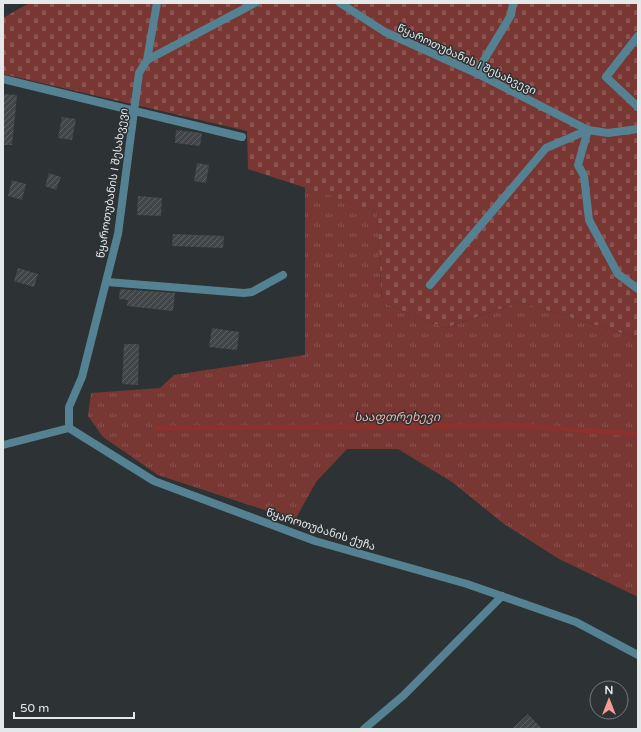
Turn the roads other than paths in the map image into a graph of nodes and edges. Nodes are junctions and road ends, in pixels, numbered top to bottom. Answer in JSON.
{"nodes":[{"id":1,"x":158,"y":3,"type":"edge"},
{"id":2,"x":255,"y":3,"type":"edge"},
{"id":3,"x":340,"y":3,"type":"edge"},
{"id":4,"x":513,"y":3,"type":"edge"},
{"id":5,"x":638,"y":36,"type":"edge"},
{"id":6,"x":147,"y":60,"type":"junction"},
{"id":7,"x":476,"y":73,"type":"junction"},
{"id":8,"x":3,"y":79,"type":"edge"},
{"id":9,"x":638,"y":107,"type":"edge"},
{"id":10,"x":134,"y":111,"type":"junction"},
{"id":11,"x":638,"y":129,"type":"edge"},
{"id":12,"x":588,"y":130,"type":"junction"},
{"id":13,"x":242,"y":137,"type":"dead end"},
{"id":14,"x":283,"y":275,"type":"dead end"},
{"id":15,"x":107,"y":282,"type":"junction"},
{"id":16,"x":430,"y":285,"type":"dead end"},
{"id":17,"x":638,"y":289,"type":"edge"},
{"id":18,"x":69,"y":428,"type":"junction"},
{"id":19,"x":3,"y":445,"type":"edge"},
{"id":20,"x":502,"y":596,"type":"junction"},
{"id":21,"x":638,"y":655,"type":"edge"},
{"id":22,"x":364,"y":729,"type":"edge"}],
"edges":[{"from":1,"to":6,"type":"street","name":"წყაროთუბანის I შესახვევი"},
{"from":2,"to":6,"type":"street"},
{"from":3,"to":7,"type":"street","name":"წყაროთუბანის I შესახვევი"},
{"from":4,"to":7,"type":"street"},
{"from":5,"to":9,"type":"street"},
{"from":6,"to":10,"type":"street","name":"წყაროთუბანის I შესახვევი"},
{"from":7,"to":12,"type":"street","name":"წყაროთუბანის I შესახვევი"},
{"from":8,"to":10,"type":"street"},
{"from":10,"to":13,"type":"street"},
{"from":10,"to":15,"type":"street","name":"წყაროთუბანის I შესახვევი"},
{"from":11,"to":12,"type":"street"},
{"from":12,"to":16,"type":"street"},
{"from":12,"to":17,"type":"street"},
{"from":14,"to":15,"type":"street"},
{"from":15,"to":18,"type":"street","name":"წყაროთუბანის I შესახვევი"},
{"from":18,"to":19,"type":"street"},
{"from":18,"to":20,"type":"street","name":"წყაროთუბანის ქუჩა"},
{"from":20,"to":21,"type":"street","name":"წყაროთუბანის ქუჩა"},
{"from":20,"to":22,"type":"street"}]}
